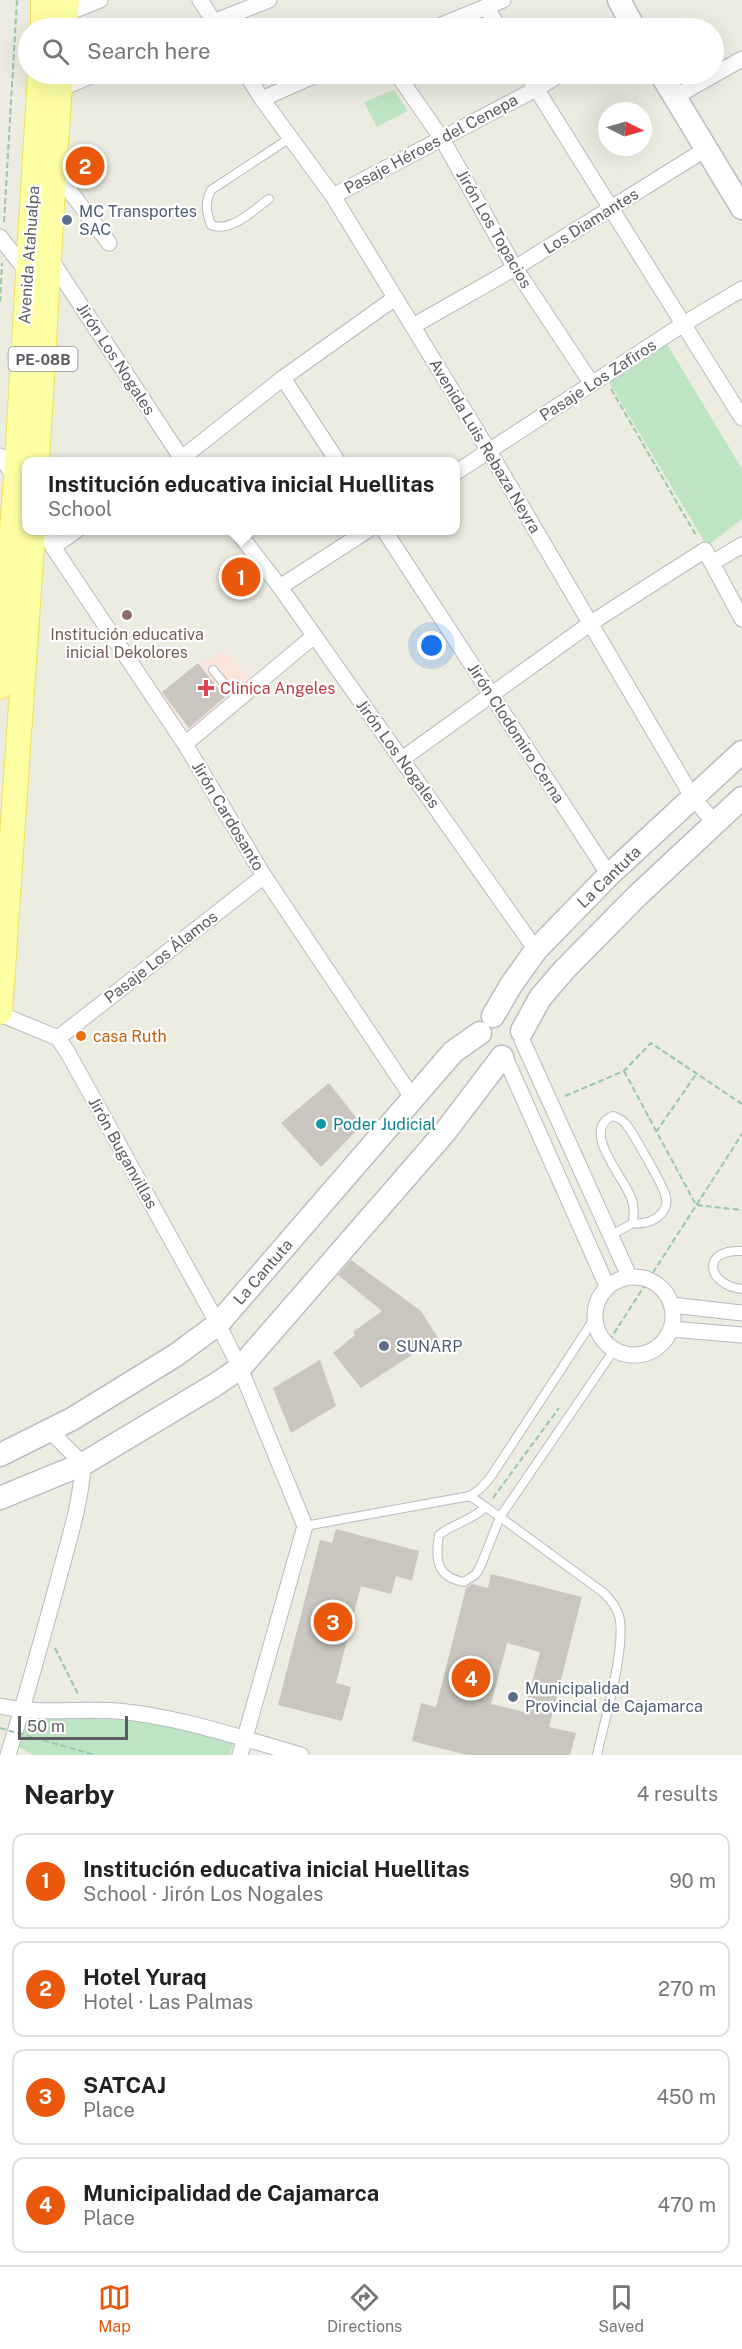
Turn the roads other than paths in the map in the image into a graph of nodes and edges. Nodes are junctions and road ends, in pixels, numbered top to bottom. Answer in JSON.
{"nodes":[{"id":1,"x":43,"y":0,"type":"edge"},
{"id":2,"x":100,"y":0,"type":"edge"},
{"id":3,"x":200,"y":0,"type":"edge"},
{"id":4,"x":269,"y":0,"type":"edge"},
{"id":5,"x":503,"y":0,"type":"edge"},
{"id":6,"x":619,"y":0,"type":"edge"},
{"id":7,"x":486,"y":7,"type":"junction"},
{"id":8,"x":65,"y":14,"type":"edge"},
{"id":9,"x":43,"y":18,"type":"edge"},
{"id":10,"x":212,"y":18,"type":"edge"},
{"id":11,"x":231,"y":18,"type":"edge"},
{"id":12,"x":459,"y":18,"type":"edge"},
{"id":13,"x":493,"y":18,"type":"edge"},
{"id":14,"x":629,"y":18,"type":"edge"},
{"id":15,"x":742,"y":59,"type":"edge"},
{"id":16,"x":724,"y":69,"type":"edge"},
{"id":17,"x":39,"y":84,"type":"edge"},
{"id":18,"x":61,"y":84,"type":"edge"},
{"id":19,"x":252,"y":84,"type":"edge"},
{"id":20,"x":296,"y":84,"type":"edge"},
{"id":21,"x":404,"y":84,"type":"edge"},
{"id":22,"x":533,"y":84,"type":"edge"},
{"id":23,"x":544,"y":84,"type":"edge"},
{"id":24,"x":667,"y":84,"type":"edge"},
{"id":25,"x":698,"y":84,"type":"edge"},
{"id":26,"x":536,"y":89,"type":"junction"},
{"id":27,"x":675,"y":97,"type":"junction"},
{"id":28,"x":262,"y":99,"type":"junction"},
{"id":29,"x":290,"y":138,"type":"junction"},
{"id":30,"x":442,"y":138,"type":"junction"},
{"id":31,"x":706,"y":149,"type":"junction"},
{"id":32,"x":54,"y":170,"type":"junction"},
{"id":33,"x":333,"y":196,"type":"junction"},
{"id":34,"x":269,"y":199,"type":"dead end"},
{"id":35,"x":742,"y":208,"type":"edge"},
{"id":36,"x":610,"y":209,"type":"junction"},
{"id":37,"x":2,"y":239,"type":"edge"},
{"id":38,"x":109,"y":243,"type":"dead end"},
{"id":39,"x":49,"y":257,"type":"junction"},
{"id":40,"x":514,"y":268,"type":"junction"},
{"id":41,"x":27,"y":272,"type":"junction"},
{"id":42,"x":742,"y":289,"type":"edge"},
{"id":43,"x":395,"y":298,"type":"junction"},
{"id":44,"x":685,"y":323,"type":"junction"},
{"id":45,"x":413,"y":326,"type":"junction"},
{"id":46,"x":283,"y":378,"type":"junction"},
{"id":47,"x":598,"y":380,"type":"junction"},
{"id":48,"x":742,"y":418,"type":"edge"},
{"id":49,"x":489,"y":451,"type":"junction"},
{"id":50,"x":0,"y":456,"type":"edge"},
{"id":51,"x":37,"y":457,"type":"edge"},
{"id":52,"x":178,"y":457,"type":"edge"},
{"id":53,"x":186,"y":457,"type":"edge"},
{"id":54,"x":335,"y":457,"type":"edge"},
{"id":55,"x":460,"y":470,"type":"edge"},
{"id":56,"x":21,"y":487,"type":"edge"},
{"id":57,"x":33,"y":535,"type":"edge"},
{"id":58,"x":47,"y":535,"type":"edge"},
{"id":59,"x":70,"y":535,"type":"edge"},
{"id":60,"x":239,"y":535,"type":"edge"},
{"id":61,"x":362,"y":535,"type":"edge"},
{"id":62,"x":387,"y":535,"type":"edge"},
{"id":63,"x":742,"y":545,"type":"edge"},
{"id":64,"x":53,"y":547,"type":"junction"},
{"id":65,"x":708,"y":556,"type":"junction"},
{"id":66,"x":280,"y":587,"type":"junction"},
{"id":67,"x":742,"y":619,"type":"edge"},
{"id":68,"x":591,"y":623,"type":"junction"},
{"id":69,"x":314,"y":636,"type":"junction"},
{"id":70,"x":213,"y":670,"type":"dead end"},
{"id":71,"x":0,"y":687,"type":"edge"},
{"id":72,"x":492,"y":695,"type":"junction"},
{"id":73,"x":238,"y":700,"type":"junction"},
{"id":74,"x":185,"y":744,"type":"junction"},
{"id":75,"x":742,"y":752,"type":"edge"},
{"id":76,"x":402,"y":759,"type":"junction"},
{"id":77,"x":693,"y":798,"type":"junction"},
{"id":78,"x":742,"y":798,"type":"edge"},
{"id":79,"x":716,"y":824,"type":"junction"},
{"id":80,"x":609,"y":874,"type":"junction"},
{"id":81,"x":264,"y":876,"type":"junction"},
{"id":82,"x":536,"y":950,"type":"junction"},
{"id":83,"x":0,"y":1013,"type":"edge"},
{"id":84,"x":486,"y":1025,"type":"junction"},
{"id":85,"x":522,"y":1036,"type":"junction"},
{"id":86,"x":58,"y":1038,"type":"junction"},
{"id":87,"x":503,"y":1057,"type":"junction"},
{"id":88,"x":414,"y":1100,"type":"junction"},
{"id":89,"x":633,"y":1223,"type":"junction"},
{"id":90,"x":610,"y":1236,"type":"junction"},
{"id":91,"x":742,"y":1251,"type":"edge"},
{"id":92,"x":629,"y":1276,"type":"junction"},
{"id":93,"x":608,"y":1286,"type":"junction"},
{"id":94,"x":742,"y":1289,"type":"edge"},
{"id":95,"x":672,"y":1305,"type":"junction"},
{"id":96,"x":742,"y":1313,"type":"edge"},
{"id":97,"x":594,"y":1319,"type":"junction"},
{"id":98,"x":218,"y":1324,"type":"junction"},
{"id":99,"x":671,"y":1329,"type":"junction"},
{"id":100,"x":742,"y":1335,"type":"edge"},
{"id":101,"x":610,"y":1347,"type":"junction"},
{"id":102,"x":240,"y":1368,"type":"junction"},
{"id":103,"x":50,"y":1431,"type":"junction"},
{"id":104,"x":0,"y":1455,"type":"edge"},
{"id":105,"x":83,"y":1464,"type":"junction"},
{"id":106,"x":470,"y":1496,"type":"junction"},
{"id":107,"x":0,"y":1498,"type":"edge"},
{"id":108,"x":486,"y":1507,"type":"junction"},
{"id":109,"x":500,"y":1517,"type":"junction"},
{"id":110,"x":305,"y":1526,"type":"junction"},
{"id":111,"x":0,"y":1706,"type":"edge"},
{"id":112,"x":22,"y":1711,"type":"junction"},
{"id":113,"x":245,"y":1737,"type":"junction"},
{"id":114,"x":8,"y":1755,"type":"edge"},
{"id":115,"x":240,"y":1755,"type":"edge"},
{"id":116,"x":301,"y":1755,"type":"edge"},
{"id":117,"x":597,"y":1755,"type":"edge"}],
"edges":[{"from":1,"to":9,"type":"main road"},
{"from":2,"to":8,"type":"street"},
{"from":3,"to":10,"type":"street"},
{"from":4,"to":11,"type":"street"},
{"from":5,"to":7,"type":"street"},
{"from":6,"to":14,"type":"street"},
{"from":7,"to":12,"type":"street"},
{"from":7,"to":13,"type":"street"},
{"from":15,"to":16,"type":"street"},
{"from":17,"to":41,"type":"main road","name":"Avenida Atahualpa","number":"PE-08B"},
{"from":18,"to":32,"type":"main road","name":"Avenida Atahualpa","number":"PE-08B"},
{"from":19,"to":28,"type":"street","name":"Avenida Luis Rebaza Neyra"},
{"from":20,"to":28,"type":"street"},
{"from":21,"to":30,"type":"street","name":"Jirón Los Topacios"},
{"from":22,"to":26,"type":"street"},
{"from":23,"to":26,"type":"street","name":"Pasaje Héroes del Cenepa"},
{"from":24,"to":27,"type":"street"},
{"from":25,"to":27,"type":"street"},
{"from":26,"to":30,"type":"street","name":"Pasaje Héroes del Cenepa"},
{"from":26,"to":36,"type":"street"},
{"from":27,"to":31,"type":"street"},
{"from":28,"to":29,"type":"street","name":"Avenida Luis Rebaza Neyra"},
{"from":29,"to":33,"type":"street","name":"Avenida Luis Rebaza Neyra"},
{"from":29,"to":34,"type":"lane"},
{"from":30,"to":33,"type":"street","name":"Pasaje Héroes del Cenepa"},
{"from":30,"to":40,"type":"street","name":"Jirón Los Topacios"},
{"from":31,"to":35,"type":"street"},
{"from":31,"to":36,"type":"street","name":"Los Diamantes"},
{"from":32,"to":38,"type":"street"},
{"from":32,"to":39,"type":"main road","name":"Avenida Atahualpa","number":"PE-08B"},
{"from":33,"to":43,"type":"street","name":"Avenida Luis Rebaza Neyra"},
{"from":36,"to":40,"type":"street","name":"Los Diamantes"},
{"from":36,"to":44,"type":"street"},
{"from":37,"to":41,"type":"street"},
{"from":39,"to":51,"type":"main road","name":"Avenida Atahualpa","number":"PE-08B"},
{"from":39,"to":52,"type":"street","name":"Jirón Los Nogales"},
{"from":40,"to":45,"type":"street","name":"Los Diamantes"},
{"from":40,"to":47,"type":"street","name":"Jirón Los Topacios"},
{"from":41,"to":56,"type":"main road","name":"Avenida Atahualpa","number":"PE-08B"},
{"from":42,"to":44,"type":"street","name":"Pasaje Los Zafiros"},
{"from":43,"to":45,"type":"street","name":"Avenida Luis Rebaza Neyra"},
{"from":43,"to":46,"type":"street"},
{"from":44,"to":47,"type":"street","name":"Pasaje Los Zafiros"},
{"from":44,"to":48,"type":"street"},
{"from":45,"to":49,"type":"street","name":"Avenida Luis Rebaza Neyra"},
{"from":46,"to":53,"type":"street"},
{"from":46,"to":54,"type":"street"},
{"from":47,"to":49,"type":"street","name":"Pasaje Los Zafiros"},
{"from":49,"to":55,"type":"street","name":"Pasaje Los Zafiros"},
{"from":49,"to":68,"type":"street","name":"Avenida Luis Rebaza Neyra"},
{"from":50,"to":56,"type":"street"},
{"from":56,"to":71,"type":"main road","name":"Avenida Atahualpa","number":"PE-08B"},
{"from":57,"to":83,"type":"main road"},
{"from":58,"to":64,"type":"street","name":"Jirón Cardosanto"},
{"from":59,"to":64,"type":"street"},
{"from":60,"to":66,"type":"street","name":"Jirón Los Nogales"},
{"from":61,"to":66,"type":"street"},
{"from":62,"to":72,"type":"street","name":"Jirón Clodomiro Cerna"},
{"from":63,"to":65,"type":"street"},
{"from":64,"to":74,"type":"street","name":"Jirón Cardosanto"},
{"from":65,"to":67,"type":"street"},
{"from":65,"to":68,"type":"street"},
{"from":66,"to":69,"type":"street","name":"Jirón Los Nogales"},
{"from":68,"to":72,"type":"street"},
{"from":68,"to":77,"type":"street","name":"Avenida Luis Rebaza Neyra"},
{"from":69,"to":73,"type":"street"},
{"from":69,"to":76,"type":"street","name":"Jirón Los Nogales"},
{"from":70,"to":73,"type":"lane"},
{"from":72,"to":76,"type":"street"},
{"from":72,"to":80,"type":"street","name":"Jirón Clodomiro Cerna"},
{"from":73,"to":74,"type":"street"},
{"from":74,"to":81,"type":"street","name":"Jirón Cardosanto"},
{"from":75,"to":77,"type":"street","name":"La Cantuta"},
{"from":76,"to":82,"type":"street","name":"Jirón Los Nogales"},
{"from":77,"to":79,"type":"street","name":"Avenida Luis Rebaza Neyra"},
{"from":77,"to":80,"type":"street","name":"La Cantuta"},
{"from":78,"to":79,"type":"street","name":"La Cantuta"},
{"from":79,"to":85,"type":"street","name":"La Cantuta"},
{"from":80,"to":82,"type":"street","name":"La Cantuta"},
{"from":81,"to":86,"type":"street","name":"Pasaje Los Álamos"},
{"from":81,"to":88,"type":"street","name":"Jirón Cardosanto"},
{"from":82,"to":84,"type":"street","name":"La Cantuta"},
{"from":83,"to":86,"type":"street"},
{"from":84,"to":85,"type":"street"},
{"from":84,"to":87,"type":"street"},
{"from":84,"to":88,"type":"street","name":"La Cantuta"},
{"from":85,"to":87,"type":"street","name":"La Cantuta"},
{"from":85,"to":90,"type":"street"},
{"from":86,"to":98,"type":"street","name":"Jirón Buganvillas"},
{"from":87,"to":93,"type":"street"},
{"from":87,"to":102,"type":"street","name":"La Cantuta"},
{"from":88,"to":98,"type":"street","name":"La Cantuta"},
{"from":89,"to":89,"type":"lane"},
{"from":89,"to":90,"type":"lane"},
{"from":90,"to":92,"type":"street"},
{"from":91,"to":94,"type":"lane"},
{"from":92,"to":93,"type":"street"},
{"from":92,"to":95,"type":"street"},
{"from":93,"to":97,"type":"street"},
{"from":95,"to":96,"type":"street"},
{"from":95,"to":99,"type":"street"},
{"from":97,"to":101,"type":"street"},
{"from":97,"to":106,"type":"lane"},
{"from":98,"to":102,"type":"street","name":"Jirón Buganvillas"},
{"from":98,"to":103,"type":"street","name":"La Cantuta"},
{"from":99,"to":100,"type":"street"},
{"from":99,"to":101,"type":"street"},
{"from":101,"to":109,"type":"lane"},
{"from":102,"to":105,"type":"street","name":"La Cantuta"},
{"from":102,"to":110,"type":"street","name":"Jirón Buganvillas"},
{"from":103,"to":104,"type":"street","name":"La Cantuta"},
{"from":103,"to":105,"type":"street"},
{"from":105,"to":107,"type":"street","name":"La Cantuta"},
{"from":105,"to":112,"type":"street"},
{"from":106,"to":108,"type":"lane"},
{"from":106,"to":110,"type":"lane"},
{"from":108,"to":109,"type":"lane"},
{"from":108,"to":109,"type":"lane"},
{"from":109,"to":117,"type":"lane"},
{"from":110,"to":113,"type":"street"},
{"from":111,"to":112,"type":"street"},
{"from":112,"to":113,"type":"street"},
{"from":112,"to":114,"type":"street"},
{"from":113,"to":115,"type":"street"},
{"from":113,"to":116,"type":"street"}]}
